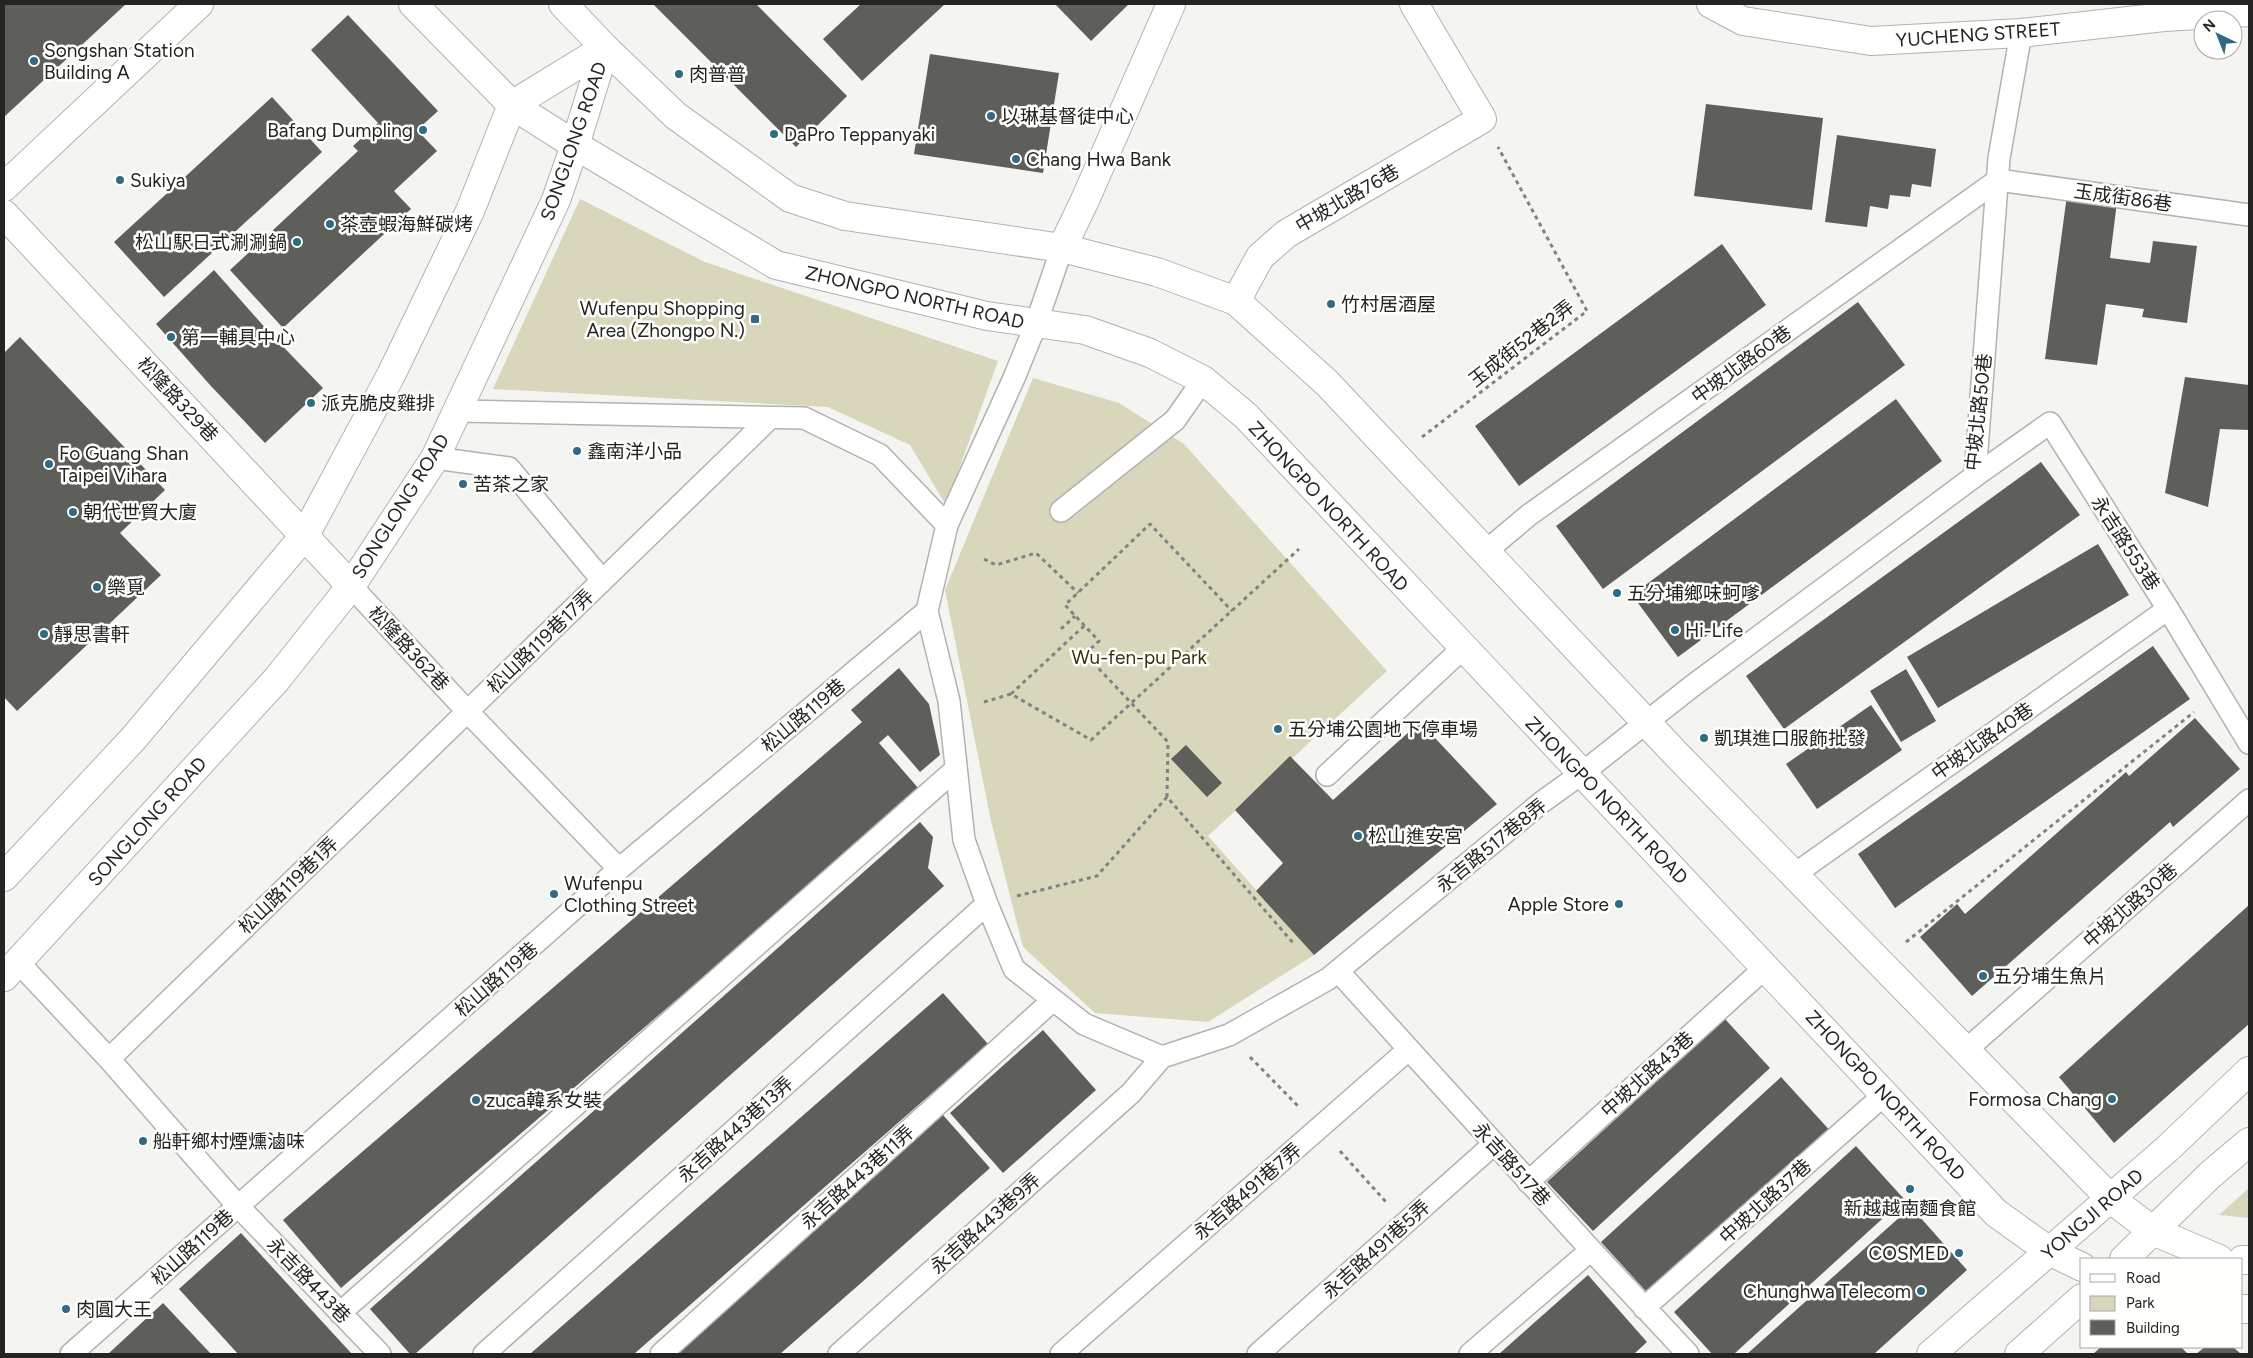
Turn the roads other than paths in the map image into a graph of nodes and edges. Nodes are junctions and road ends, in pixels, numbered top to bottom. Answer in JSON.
{"nodes":[{"id":1,"x":199,"y":4,"type":"edge"},
{"id":2,"x":413,"y":4,"type":"edge"},
{"id":3,"x":563,"y":4,"type":"edge"},
{"id":4,"x":1171,"y":4,"type":"edge"},
{"id":5,"x":1414,"y":4,"type":"edge"},
{"id":6,"x":1711,"y":4,"type":"edge"},
{"id":7,"x":2249,"y":12,"type":"edge"},
{"id":8,"x":2021,"y":33,"type":"junction"},
{"id":9,"x":605,"y":48,"type":"junction"},
{"id":10,"x":512,"y":105,"type":"junction"},
{"id":11,"x":575,"y":145,"type":"junction"},
{"id":12,"x":1998,"y":180,"type":"junction"},
{"id":13,"x":4,"y":187,"type":"edge"},
{"id":14,"x":4,"y":214,"type":"edge"},
{"id":15,"x":2249,"y":215,"type":"edge"},
{"id":16,"x":1062,"y":248,"type":"junction"},
{"id":17,"x":1236,"y":301,"type":"junction"},
{"id":18,"x":1036,"y":324,"type":"junction"},
{"id":19,"x":1202,"y":380,"type":"junction"},
{"id":20,"x":457,"y":411,"type":"junction"},
{"id":21,"x":770,"y":418,"type":"junction"},
{"id":22,"x":435,"y":458,"type":"junction"},
{"id":23,"x":1975,"y":476,"type":"junction"},
{"id":24,"x":1061,"y":511,"type":"dead end"},
{"id":25,"x":946,"y":525,"type":"junction"},
{"id":26,"x":305,"y":535,"type":"junction"},
{"id":27,"x":1486,"y":551,"type":"junction"},
{"id":28,"x":602,"y":580,"type":"junction"},
{"id":29,"x":351,"y":586,"type":"junction"},
{"id":30,"x":2168,"y":609,"type":"junction"},
{"id":31,"x":927,"y":611,"type":"junction"},
{"id":32,"x":1463,"y":648,"type":"junction"},
{"id":33,"x":467,"y":711,"type":"junction"},
{"id":34,"x":1646,"y":722,"type":"junction"},
{"id":35,"x":2249,"y":743,"type":"edge"},
{"id":36,"x":956,"y":769,"type":"junction"},
{"id":37,"x":1581,"y":774,"type":"junction"},
{"id":38,"x":1327,"y":775,"type":"dead end"},
{"id":39,"x":2249,"y":800,"type":"edge"},
{"id":40,"x":619,"y":869,"type":"junction"},
{"id":41,"x":1795,"y":874,"type":"junction"},
{"id":42,"x":4,"y":877,"type":"edge"},
{"id":43,"x":987,"y":904,"type":"junction"},
{"id":44,"x":1766,"y":967,"type":"junction"},
{"id":45,"x":11,"y":969,"type":"edge"},
{"id":46,"x":1338,"y":971,"type":"junction"},
{"id":47,"x":1052,"y":1001,"type":"junction"},
{"id":48,"x":1408,"y":1050,"type":"junction"},
{"id":49,"x":1966,"y":1050,"type":"junction"},
{"id":50,"x":1162,"y":1057,"type":"junction"},
{"id":51,"x":109,"y":1059,"type":"junction"},
{"id":52,"x":2249,"y":1070,"type":"edge"},
{"id":53,"x":1885,"y":1094,"type":"junction"},
{"id":54,"x":2249,"y":1142,"type":"edge"},
{"id":55,"x":1494,"y":1144,"type":"junction"},
{"id":56,"x":1528,"y":1182,"type":"junction"},
{"id":57,"x":2110,"y":1199,"type":"junction"},
{"id":58,"x":238,"y":1206,"type":"junction"},
{"id":59,"x":2153,"y":1231,"type":"junction"},
{"id":60,"x":1591,"y":1250,"type":"junction"},
{"id":61,"x":2049,"y":1250,"type":"junction"},
{"id":62,"x":2125,"y":1258,"type":"edge"},
{"id":63,"x":2217,"y":1258,"type":"edge"},
{"id":64,"x":2080,"y":1265,"type":"edge"},
{"id":65,"x":2080,"y":1300,"type":"edge"},
{"id":66,"x":1644,"y":1308,"type":"junction"},
{"id":67,"x":340,"y":1313,"type":"junction"},
{"id":68,"x":1676,"y":1351,"type":"edge"},
{"id":69,"x":71,"y":1354,"type":"edge"},
{"id":70,"x":380,"y":1354,"type":"edge"},
{"id":71,"x":484,"y":1354,"type":"edge"},
{"id":72,"x":661,"y":1354,"type":"edge"},
{"id":73,"x":839,"y":1354,"type":"edge"},
{"id":74,"x":1062,"y":1354,"type":"edge"},
{"id":75,"x":1258,"y":1354,"type":"edge"},
{"id":76,"x":1470,"y":1354,"type":"edge"},
{"id":77,"x":1931,"y":1354,"type":"edge"},
{"id":78,"x":2019,"y":1354,"type":"edge"}],
"edges":[{"from":1,"to":13,"type":"street"},
{"from":2,"to":10,"type":"street","name":"ZHONGPO NORTH ROAD"},
{"from":3,"to":9,"type":"street"},
{"from":4,"to":16,"type":"street"},
{"from":5,"to":17,"type":"street","name":"中坡北路76巷"},
{"from":6,"to":8,"type":"street","name":"YUCHENG STREET"},
{"from":7,"to":8,"type":"street","name":"YUCHENG STREET"},
{"from":8,"to":12,"type":"lane","name":"中坡北路50巷"},
{"from":9,"to":10,"type":"street","name":"SONGLONG ROAD"},
{"from":9,"to":11,"type":"street","name":"SONGLONG ROAD"},
{"from":9,"to":16,"type":"street"},
{"from":10,"to":11,"type":"street","name":"ZHONGPO NORTH ROAD"},
{"from":10,"to":26,"type":"street"},
{"from":11,"to":18,"type":"street","name":"ZHONGPO NORTH ROAD"},
{"from":11,"to":20,"type":"street","name":"SONGLONG ROAD"},
{"from":12,"to":15,"type":"lane","name":"玉成街86巷"},
{"from":12,"to":23,"type":"lane","name":"中坡北路50巷"},
{"from":12,"to":27,"type":"lane","name":"中坡北路60巷"},
{"from":14,"to":26,"type":"street","name":"松隆路329巷"},
{"from":16,"to":17,"type":"street"},
{"from":16,"to":18,"type":"lane"},
{"from":17,"to":27,"type":"street"},
{"from":18,"to":19,"type":"street","name":"ZHONGPO NORTH ROAD"},
{"from":18,"to":25,"type":"lane"},
{"from":19,"to":24,"type":"lane"},
{"from":19,"to":32,"type":"street","name":"ZHONGPO NORTH ROAD"},
{"from":20,"to":21,"type":"lane"},
{"from":20,"to":22,"type":"street","name":"SONGLONG ROAD"},
{"from":21,"to":25,"type":"lane"},
{"from":21,"to":28,"type":"lane","name":"松山路119巷17弄"},
{"from":22,"to":28,"type":"lane"},
{"from":22,"to":29,"type":"street","name":"SONGLONG ROAD"},
{"from":23,"to":30,"type":"lane","name":"永吉路553巷"},
{"from":23,"to":34,"type":"lane","name":"中坡北路50巷"},
{"from":25,"to":31,"type":"lane"},
{"from":26,"to":29,"type":"street","name":"松隆路329巷"},
{"from":26,"to":42,"type":"street"},
{"from":27,"to":34,"type":"street"},
{"from":28,"to":33,"type":"lane","name":"松山路119巷17弄"},
{"from":29,"to":33,"type":"lane","name":"松隆路362巷"},
{"from":29,"to":45,"type":"street","name":"SONGLONG ROAD"},
{"from":30,"to":35,"type":"lane","name":"永吉路553巷"},
{"from":30,"to":41,"type":"lane","name":"中坡北路40巷"},
{"from":31,"to":36,"type":"lane"},
{"from":31,"to":40,"type":"lane","name":"松山路119巷"},
{"from":32,"to":37,"type":"street","name":"ZHONGPO NORTH ROAD"},
{"from":32,"to":38,"type":"lane"},
{"from":33,"to":40,"type":"lane"},
{"from":33,"to":51,"type":"lane","name":"松山路119巷1弄"},
{"from":34,"to":37,"type":"lane","name":"永吉路517巷8弄"},
{"from":34,"to":41,"type":"street"},
{"from":36,"to":43,"type":"lane"},
{"from":36,"to":67,"type":"lane"},
{"from":37,"to":44,"type":"street","name":"ZHONGPO NORTH ROAD"},
{"from":37,"to":46,"type":"lane","name":"永吉路517巷8弄"},
{"from":39,"to":49,"type":"lane","name":"中坡北路30巷"},
{"from":40,"to":58,"type":"lane","name":"松山路119巷"},
{"from":41,"to":49,"type":"street"},
{"from":43,"to":47,"type":"lane"},
{"from":43,"to":71,"type":"lane","name":"永吉路443巷13弄"},
{"from":44,"to":53,"type":"street","name":"ZHONGPO NORTH ROAD"},
{"from":44,"to":56,"type":"lane","name":"中坡北路43巷"},
{"from":45,"to":51,"type":"lane"},
{"from":46,"to":48,"type":"lane","name":"永吉路517巷"},
{"from":46,"to":50,"type":"lane","name":"永吉路517巷8弄"},
{"from":47,"to":50,"type":"lane"},
{"from":47,"to":72,"type":"lane","name":"永吉路443巷11弄"},
{"from":48,"to":55,"type":"lane","name":"永吉路517巷"},
{"from":48,"to":74,"type":"lane","name":"永吉路491巷7弄"},
{"from":49,"to":57,"type":"street"},
{"from":50,"to":73,"type":"lane","name":"永吉路443巷9弄"},
{"from":51,"to":58,"type":"lane"},
{"from":52,"to":57,"type":"street","name":"YONGJI ROAD"},
{"from":53,"to":61,"type":"street","name":"ZHONGPO NORTH ROAD"},
{"from":53,"to":66,"type":"lane","name":"中坡北路37巷"},
{"from":54,"to":59,"type":"street"},
{"from":55,"to":56,"type":"lane","name":"永吉路517巷"},
{"from":55,"to":75,"type":"lane","name":"永吉路491巷5弄"},
{"from":56,"to":60,"type":"lane","name":"永吉路517巷"},
{"from":57,"to":59,"type":"street"},
{"from":57,"to":61,"type":"street","name":"YONGJI ROAD"},
{"from":58,"to":67,"type":"lane","name":"永吉路443巷"},
{"from":58,"to":69,"type":"lane","name":"松山路119巷"},
{"from":59,"to":62,"type":"street"},
{"from":59,"to":63,"type":"street"},
{"from":60,"to":66,"type":"lane","name":"永吉路517巷"},
{"from":60,"to":76,"type":"lane"},
{"from":61,"to":64,"type":"street","name":"ZHONGPO NORTH ROAD"},
{"from":61,"to":77,"type":"street","name":"YONGJI ROAD"},
{"from":65,"to":78,"type":"street"},
{"from":66,"to":68,"type":"lane","name":"永吉路517巷"},
{"from":67,"to":70,"type":"lane","name":"永吉路443巷"}]}
